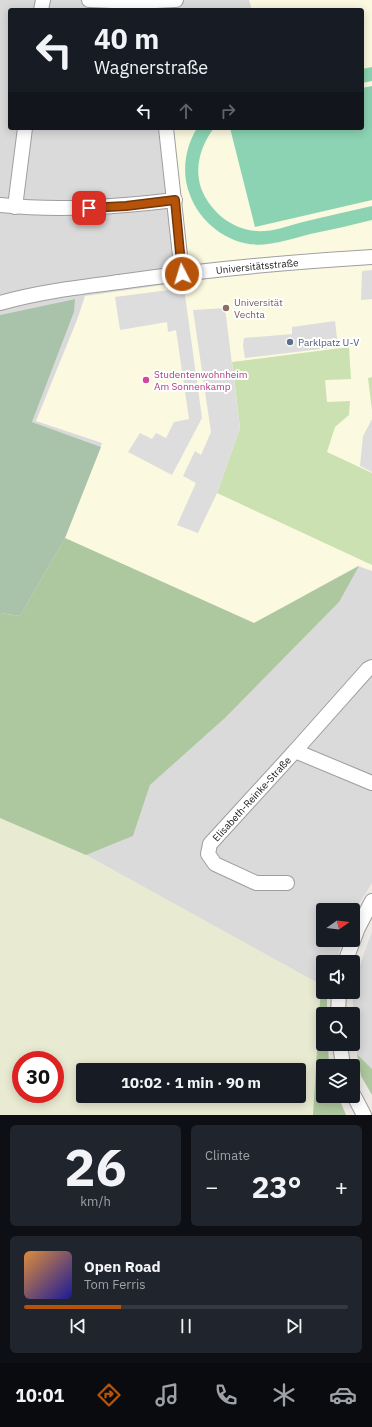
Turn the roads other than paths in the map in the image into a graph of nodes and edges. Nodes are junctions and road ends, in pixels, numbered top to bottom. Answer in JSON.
{"nodes":[{"id":1,"x":89,"y":0,"type":"edge"},
{"id":2,"x":170,"y":0,"type":"edge"},
{"id":3,"x":176,"y":0,"type":"edge"},
{"id":4,"x":154,"y":4,"type":"edge"},
{"id":5,"x":25,"y":130,"type":"edge"},
{"id":6,"x":166,"y":130,"type":"edge"},
{"id":7,"x":175,"y":200,"type":"junction"},
{"id":8,"x":0,"y":205,"type":"edge"},
{"id":9,"x":15,"y":207,"type":"junction"},
{"id":10,"x":372,"y":257,"type":"edge"},
{"id":11,"x":182,"y":274,"type":"junction"},
{"id":12,"x":0,"y":303,"type":"edge"},
{"id":13,"x":372,"y":667,"type":"edge"},
{"id":14,"x":295,"y":751,"type":"junction"},
{"id":15,"x":372,"y":783,"type":"edge"},
{"id":16,"x":287,"y":883,"type":"dead end"},
{"id":17,"x":372,"y":901,"type":"edge"},
{"id":18,"x":348,"y":955,"type":"edge"},
{"id":19,"x":358,"y":1103,"type":"edge"},
{"id":20,"x":364,"y":1115,"type":"edge"}],
"edges":[{"from":1,"to":4,"type":"street"},
{"from":2,"to":3,"type":"street"},
{"from":2,"to":4,"type":"street"},
{"from":5,"to":9,"type":"street"},
{"from":6,"to":7,"type":"street"},
{"from":7,"to":9,"type":"street"},
{"from":7,"to":11,"type":"street"},
{"from":8,"to":9,"type":"street"},
{"from":10,"to":11,"type":"street","name":"Universitätsstraße"},
{"from":11,"to":12,"type":"street","name":"Universitätsstraße"},
{"from":13,"to":14,"type":"street","name":"Elisabeth-Reinke-Straße"},
{"from":14,"to":15,"type":"street"},
{"from":14,"to":16,"type":"street","name":"Elisabeth-Reinke-Straße"},
{"from":17,"to":18,"type":"street"},
{"from":19,"to":20,"type":"street"}]}
